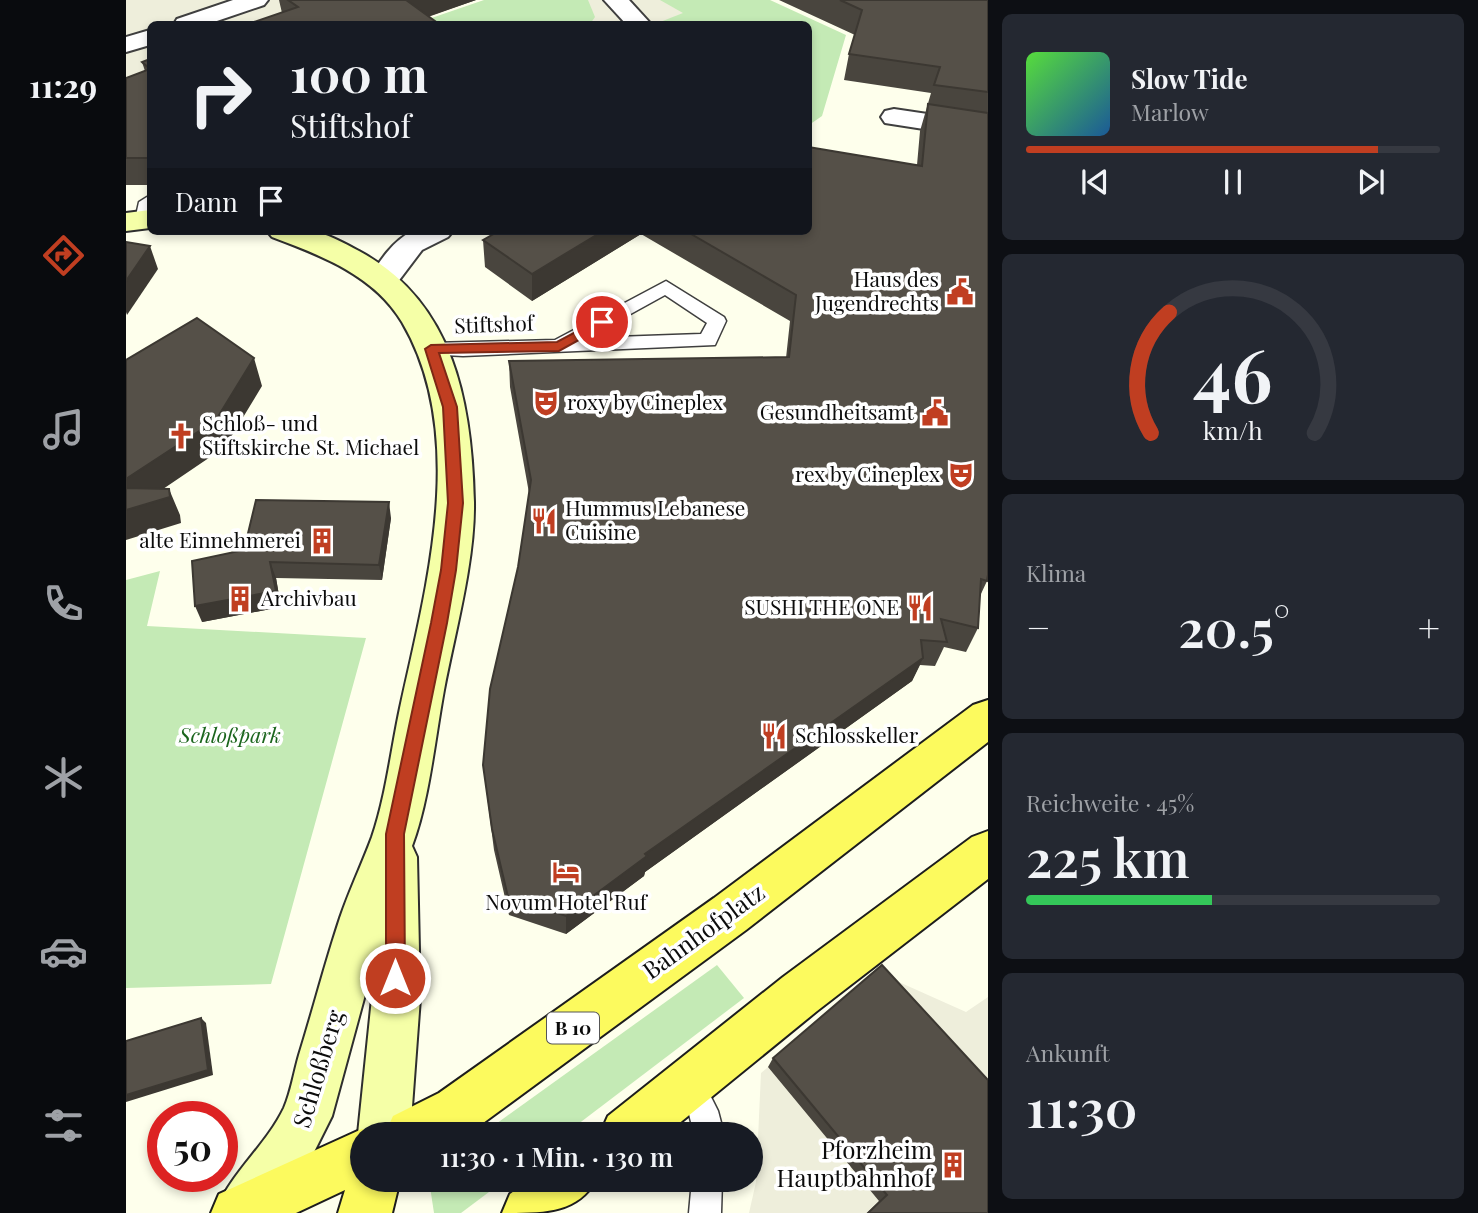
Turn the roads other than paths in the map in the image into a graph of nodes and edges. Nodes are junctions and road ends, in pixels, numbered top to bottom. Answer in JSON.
{"nodes":[{"id":1,"x":256,"y":0,"type":"edge"},
{"id":2,"x":616,"y":0,"type":"edge"},
{"id":3,"x":195,"y":21,"type":"edge"},
{"id":4,"x":636,"y":21,"type":"edge"},
{"id":5,"x":894,"y":117,"type":"dead end"},
{"id":6,"x":988,"y":131,"type":"edge"},
{"id":7,"x":293,"y":235,"type":"edge"},
{"id":8,"x":429,"y":235,"type":"edge"},
{"id":9,"x":383,"y":280,"type":"junction"},
{"id":10,"x":559,"y":346,"type":"junction"},
{"id":11,"x":431,"y":349,"type":"junction"},
{"id":12,"x":988,"y":718,"type":"edge"},
{"id":13,"x":395,"y":834,"type":"junction"},
{"id":14,"x":988,"y":852,"type":"edge"},
{"id":15,"x":689,"y":1083,"type":"junction"},
{"id":16,"x":385,"y":1122,"type":"edge"},
{"id":17,"x":435,"y":1122,"type":"edge"},
{"id":18,"x":641,"y":1122,"type":"edge"},
{"id":19,"x":706,"y":1122,"type":"edge"},
{"id":20,"x":350,"y":1161,"type":"edge"},
{"id":21,"x":371,"y":1192,"type":"edge"},
{"id":22,"x":555,"y":1192,"type":"edge"},
{"id":23,"x":706,"y":1192,"type":"edge"},
{"id":24,"x":240,"y":1212,"type":"edge"},
{"id":25,"x":365,"y":1213,"type":"edge"},
{"id":26,"x":529,"y":1213,"type":"edge"},
{"id":27,"x":705,"y":1213,"type":"edge"}],
"edges":[{"from":1,"to":3,"type":"street"},
{"from":2,"to":4,"type":"street"},
{"from":5,"to":6,"type":"street"},
{"from":7,"to":9,"type":"main road","name":"Schloßberg"},
{"from":8,"to":9,"type":"street"},
{"from":9,"to":11,"type":"main road","name":"Schloßberg"},
{"from":10,"to":10,"type":"lane","name":"Stiftshof"},
{"from":10,"to":11,"type":"lane","name":"Stiftshof"},
{"from":11,"to":13,"type":"main road","name":"Schloßberg"},
{"from":12,"to":17,"type":"main road","name":"Bahnhofplatz","number":"B 10"},
{"from":13,"to":16,"type":"main road","name":"Schloßberg"},
{"from":13,"to":24,"type":"main road","name":"Schloßberg"},
{"from":14,"to":15,"type":"main road"},
{"from":15,"to":18,"type":"main road"},
{"from":15,"to":19,"type":"lane"},
{"from":20,"to":24,"type":"main road"},
{"from":21,"to":25,"type":"main road"},
{"from":22,"to":26,"type":"main road"},
{"from":23,"to":27,"type":"lane"}]}
